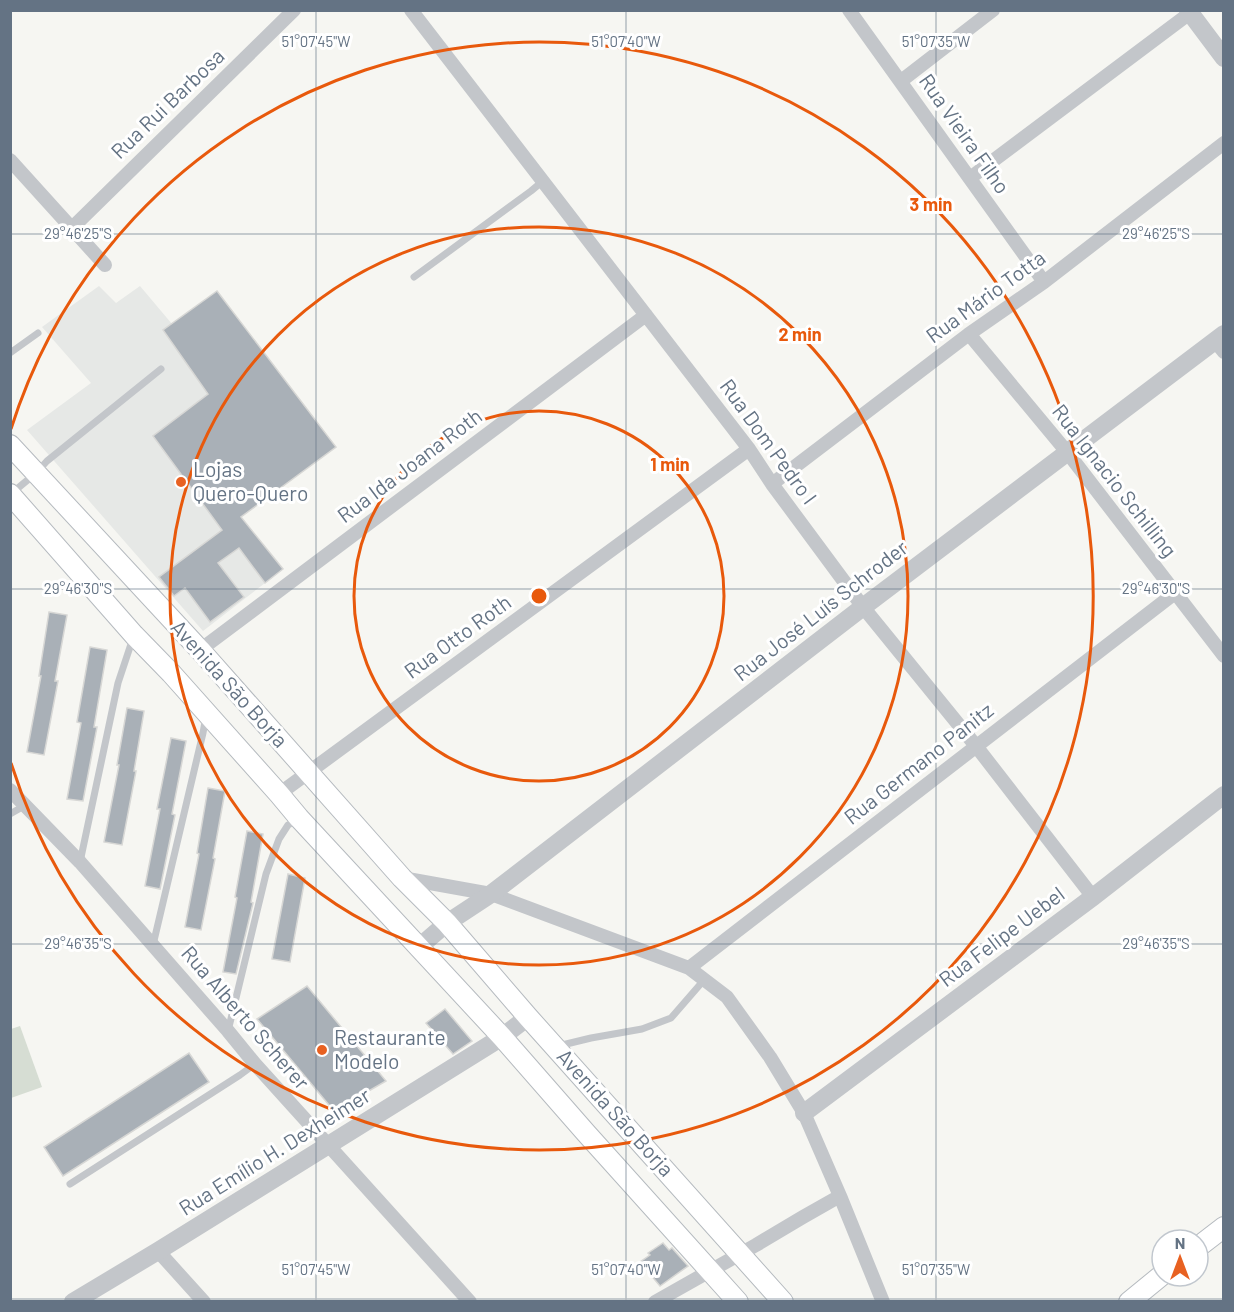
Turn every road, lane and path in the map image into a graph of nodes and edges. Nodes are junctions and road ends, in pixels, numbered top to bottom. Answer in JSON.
{"nodes":[{"id":1,"x":294,"y":10,"type":"edge"},
{"id":2,"x":411,"y":10,"type":"edge"},
{"id":3,"x":849,"y":10,"type":"edge"},
{"id":4,"x":993,"y":10,"type":"edge"},
{"id":5,"x":1191,"y":12,"type":"edge"},
{"id":6,"x":1224,"y":58,"type":"edge"},
{"id":7,"x":901,"y":81,"type":"junction"},
{"id":8,"x":1224,"y":143,"type":"edge"},
{"id":9,"x":10,"y":159,"type":"edge"},
{"id":10,"x":970,"y":178,"type":"junction"},
{"id":11,"x":543,"y":181,"type":"junction"},
{"id":12,"x":72,"y":228,"type":"junction"},
{"id":13,"x":105,"y":265,"type":"dead end"},
{"id":14,"x":414,"y":277,"type":"dead end"},
{"id":15,"x":1044,"y":282,"type":"junction"},
{"id":16,"x":646,"y":315,"type":"junction"},
{"id":17,"x":38,"y":333,"type":"dead end"},
{"id":18,"x":969,"y":334,"type":"junction"},
{"id":19,"x":1221,"y":342,"type":"edge"},
{"id":20,"x":10,"y":353,"type":"edge"},
{"id":21,"x":161,"y":369,"type":"dead end"},
{"id":22,"x":10,"y":445,"type":"edge"},
{"id":23,"x":749,"y":449,"type":"junction"},
{"id":24,"x":1067,"y":452,"type":"junction"},
{"id":25,"x":36,"y":472,"type":"junction"},
{"id":26,"x":772,"y":484,"type":"junction"},
{"id":27,"x":10,"y":494,"type":"edge"},
{"id":28,"x":1175,"y":594,"type":"junction"},
{"id":29,"x":863,"y":606,"type":"junction"},
{"id":30,"x":134,"y":635,"type":"junction"},
{"id":31,"x":200,"y":650,"type":"junction"},
{"id":32,"x":1224,"y":656,"type":"edge"},
{"id":33,"x":206,"y":714,"type":"junction"},
{"id":34,"x":976,"y":746,"type":"junction"},
{"id":35,"x":308,"y":773,"type":"junction"},
{"id":36,"x":10,"y":790,"type":"edge"},
{"id":37,"x":279,"y":794,"type":"junction"},
{"id":38,"x":1224,"y":795,"type":"edge"},
{"id":39,"x":24,"y":806,"type":"junction"},
{"id":40,"x":10,"y":814,"type":"edge"},
{"id":41,"x":298,"y":819,"type":"junction"},
{"id":42,"x":80,"y":862,"type":"junction"},
{"id":43,"x":402,"y":878,"type":"junction"},
{"id":44,"x":491,"y":894,"type":"junction"},
{"id":45,"x":1093,"y":897,"type":"junction"},
{"id":46,"x":447,"y":923,"type":"junction"},
{"id":47,"x":153,"y":945,"type":"junction"},
{"id":48,"x":418,"y":948,"type":"junction"},
{"id":49,"x":689,"y":968,"type":"junction"},
{"id":50,"x":704,"y":980,"type":"junction"},
{"id":51,"x":528,"y":1017,"type":"junction"},
{"id":52,"x":228,"y":1031,"type":"junction"},
{"id":53,"x":502,"y":1037,"type":"junction"},
{"id":54,"x":555,"y":1047,"type":"junction"},
{"id":55,"x":255,"y":1064,"type":"junction"},
{"id":56,"x":804,"y":1113,"type":"junction"},
{"id":57,"x":328,"y":1145,"type":"junction"},
{"id":58,"x":70,"y":1184,"type":"dead end"},
{"id":59,"x":840,"y":1196,"type":"junction"},
{"id":60,"x":1224,"y":1227,"type":"edge"},
{"id":61,"x":1210,"y":1238,"type":"edge"},
{"id":62,"x":158,"y":1251,"type":"junction"},
{"id":63,"x":741,"y":1253,"type":"junction"},
{"id":64,"x":710,"y":1270,"type":"junction"},
{"id":65,"x":1150,"y":1285,"type":"edge"},
{"id":66,"x":73,"y":1302,"type":"edge"},
{"id":67,"x":204,"y":1302,"type":"edge"},
{"id":68,"x":470,"y":1302,"type":"edge"},
{"id":69,"x":655,"y":1302,"type":"edge"},
{"id":70,"x":738,"y":1302,"type":"edge"},
{"id":71,"x":783,"y":1302,"type":"edge"},
{"id":72,"x":882,"y":1302,"type":"edge"},
{"id":73,"x":1129,"y":1302,"type":"edge"}],
"edges":[{"from":1,"to":12,"type":"street","name":"Rua Rui Barbosa"},
{"from":2,"to":11,"type":"street","name":"Rua Dom Pedro I"},
{"from":3,"to":7,"type":"street","name":"Rua Vieira Filho"},
{"from":4,"to":7,"type":"street"},
{"from":5,"to":6,"type":"street"},
{"from":5,"to":10,"type":"street"},
{"from":7,"to":10,"type":"street","name":"Rua Vieira Filho"},
{"from":8,"to":15,"type":"street","name":"Rua Mário Totta"},
{"from":9,"to":12,"type":"street"},
{"from":10,"to":15,"type":"street","name":"Rua Vieira Filho"},
{"from":11,"to":14,"type":"lane"},
{"from":11,"to":16,"type":"street","name":"Rua Dom Pedro I"},
{"from":12,"to":13,"type":"street"},
{"from":15,"to":18,"type":"street","name":"Rua Mário Totta"},
{"from":16,"to":23,"type":"street","name":"Rua Dom Pedro I"},
{"from":16,"to":31,"type":"street","name":"Rua Ida Joana Roth"},
{"from":17,"to":20,"type":"lane"},
{"from":18,"to":24,"type":"street","name":"Rua Ignacio Schilling"},
{"from":18,"to":26,"type":"street","name":"Rua Mário Totta"},
{"from":19,"to":24,"type":"street","name":"Rua José Luís Schroder"},
{"from":21,"to":25,"type":"lane"},
{"from":22,"to":25,"type":"main road","name":"Avenida São Borja"},
{"from":23,"to":26,"type":"street","name":"Rua Dom Pedro I"},
{"from":23,"to":35,"type":"street","name":"Rua Otto Roth"},
{"from":24,"to":28,"type":"street","name":"Rua Ignacio Schilling"},
{"from":24,"to":29,"type":"street","name":"Rua José Luís Schroder"},
{"from":25,"to":27,"type":"lane"},
{"from":25,"to":31,"type":"main road","name":"Avenida São Borja"},
{"from":26,"to":29,"type":"street","name":"Rua Dom Pedro I"},
{"from":27,"to":30,"type":"main road","name":"Avenida São Borja"},
{"from":28,"to":32,"type":"street","name":"Rua Ignacio Schilling"},
{"from":28,"to":34,"type":"street","name":"Rua Germano Panitz"},
{"from":29,"to":34,"type":"street","name":"Rua Dom Pedro I"},
{"from":29,"to":44,"type":"street","name":"Rua José Luís Schroder"},
{"from":30,"to":33,"type":"main road","name":"Avenida São Borja"},
{"from":30,"to":42,"type":"lane"},
{"from":31,"to":35,"type":"main road","name":"Avenida São Borja"},
{"from":33,"to":37,"type":"main road","name":"Avenida São Borja"},
{"from":33,"to":47,"type":"lane"},
{"from":34,"to":45,"type":"street","name":"Rua Dom Pedro I"},
{"from":34,"to":49,"type":"street","name":"Rua Germano Panitz"},
{"from":35,"to":37,"type":"street","name":"Rua Otto Roth"},
{"from":35,"to":43,"type":"main road","name":"Avenida São Borja"},
{"from":36,"to":39,"type":"street","name":"Rua Alberto Scherer"},
{"from":37,"to":41,"type":"main road","name":"Avenida São Borja"},
{"from":38,"to":45,"type":"street","name":"Rua Felipe Uebel"},
{"from":39,"to":40,"type":"lane"},
{"from":39,"to":42,"type":"street","name":"Rua Alberto Scherer"},
{"from":41,"to":48,"type":"main road","name":"Avenida São Borja"},
{"from":41,"to":52,"type":"lane"},
{"from":42,"to":47,"type":"street","name":"Rua Alberto Scherer"},
{"from":43,"to":44,"type":"street"},
{"from":43,"to":46,"type":"main road","name":"Avenida São Borja"},
{"from":44,"to":46,"type":"street","name":"Rua José Luís Schroder"},
{"from":44,"to":49,"type":"street"},
{"from":45,"to":56,"type":"street","name":"Rua Felipe Uebel"},
{"from":46,"to":48,"type":"street"},
{"from":46,"to":51,"type":"main road","name":"Avenida São Borja"},
{"from":47,"to":52,"type":"street","name":"Rua Alberto Scherer"},
{"from":48,"to":53,"type":"main road","name":"Avenida São Borja"},
{"from":49,"to":50,"type":"street"},
{"from":50,"to":54,"type":"lane"},
{"from":50,"to":56,"type":"street"},
{"from":51,"to":53,"type":"street","name":"Rua Emílio H. Dexheimer"},
{"from":51,"to":54,"type":"main road","name":"Avenida São Borja"},
{"from":52,"to":55,"type":"street","name":"Rua Alberto Scherer"},
{"from":53,"to":57,"type":"street","name":"Rua Emílio H. Dexheimer"},
{"from":53,"to":64,"type":"main road","name":"Avenida São Borja"},
{"from":54,"to":63,"type":"main road","name":"Avenida São Borja"},
{"from":55,"to":57,"type":"street","name":"Rua Alberto Scherer"},
{"from":55,"to":58,"type":"lane"},
{"from":56,"to":59,"type":"street"},
{"from":57,"to":62,"type":"street","name":"Rua Emílio H. Dexheimer"},
{"from":57,"to":68,"type":"street","name":"Rua Alberto Scherer"},
{"from":59,"to":63,"type":"street"},
{"from":59,"to":72,"type":"street"},
{"from":60,"to":61,"type":"main road"},
{"from":62,"to":66,"type":"street","name":"Rua Emílio H. Dexheimer"},
{"from":62,"to":67,"type":"street"},
{"from":63,"to":64,"type":"street"},
{"from":63,"to":71,"type":"main road","name":"Avenida São Borja"},
{"from":64,"to":69,"type":"street"},
{"from":64,"to":70,"type":"main road","name":"Avenida São Borja"},
{"from":65,"to":73,"type":"main road"}]}
